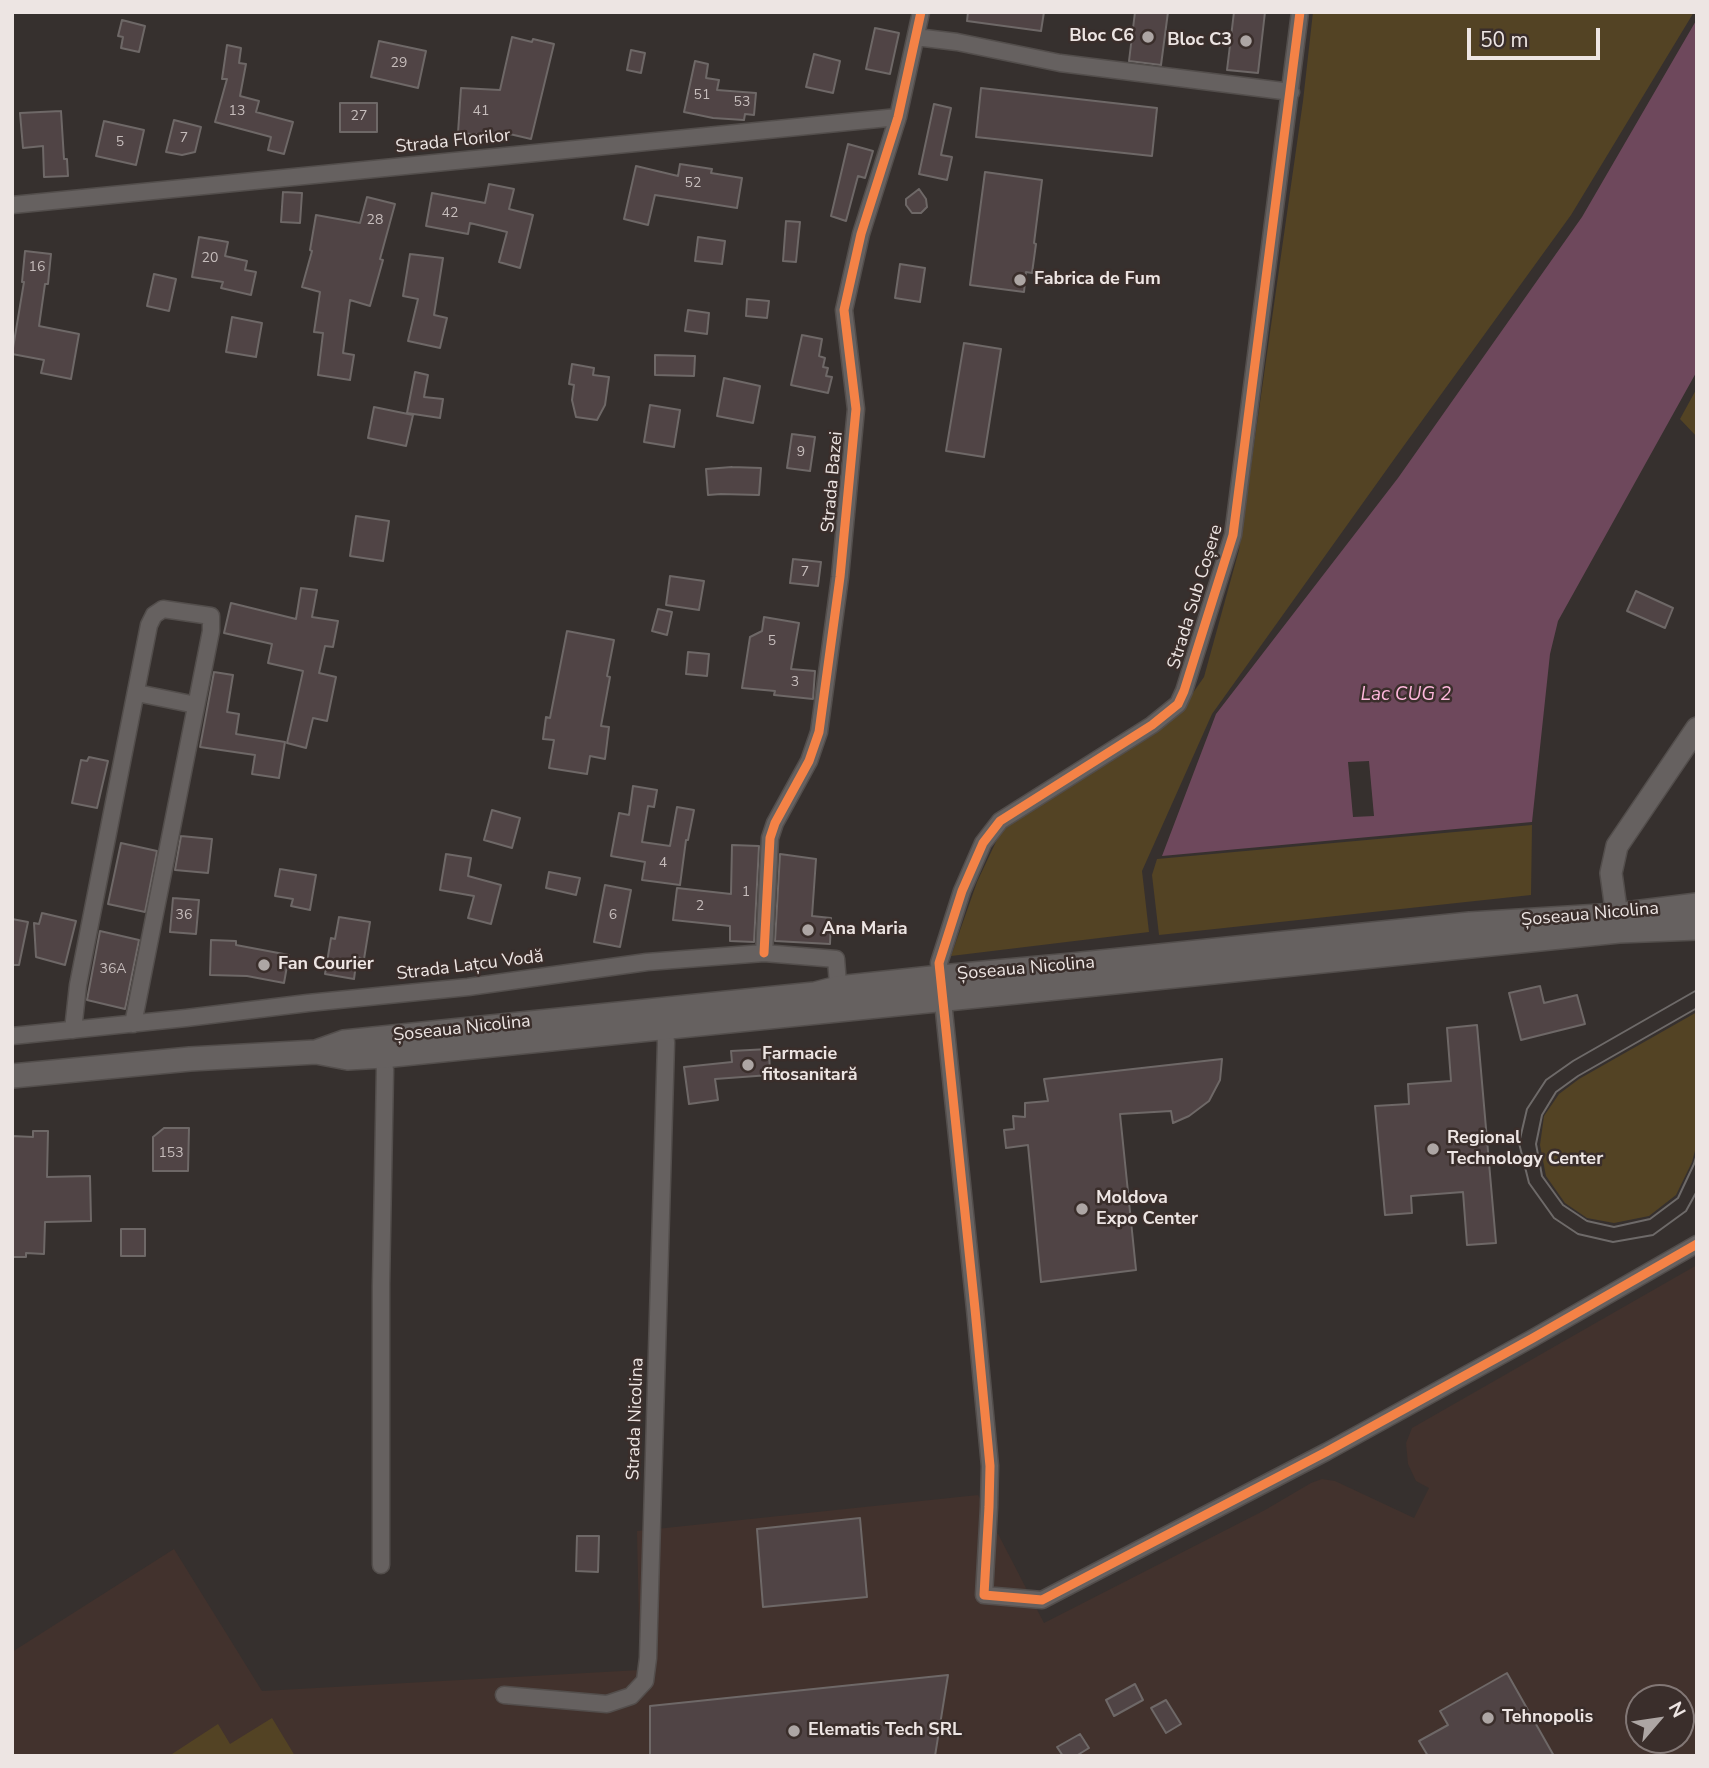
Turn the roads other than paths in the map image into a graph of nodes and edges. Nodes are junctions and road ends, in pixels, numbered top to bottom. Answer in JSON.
{"nodes":[{"id":1,"x":921,"y":12,"type":"edge"},
{"id":2,"x":1300,"y":12,"type":"edge"},
{"id":3,"x":916,"y":37,"type":"junction"},
{"id":4,"x":1291,"y":92,"type":"junction"},
{"id":5,"x":898,"y":117,"type":"junction"},
{"id":6,"x":12,"y":205,"type":"edge"},
{"id":7,"x":136,"y":693,"type":"junction"},
{"id":8,"x":196,"y":705,"type":"junction"},
{"id":9,"x":1697,"y":728,"type":"edge"},
{"id":10,"x":1697,"y":905,"type":"edge"},
{"id":11,"x":1618,"y":923,"type":"junction"},
{"id":12,"x":1697,"y":928,"type":"edge"},
{"id":13,"x":764,"y":953,"type":"junction"},
{"id":14,"x":941,"y":977,"type":"junction"},
{"id":15,"x":839,"y":999,"type":"junction"},
{"id":16,"x":944,"y":1000,"type":"junction"},
{"id":17,"x":664,"y":1019,"type":"junction"},
{"id":18,"x":133,"y":1024,"type":"junction"},
{"id":19,"x":73,"y":1031,"type":"junction"},
{"id":20,"x":12,"y":1036,"type":"edge"},
{"id":21,"x":316,"y":1052,"type":"junction"},
{"id":22,"x":383,"y":1056,"type":"junction"},
{"id":23,"x":12,"y":1076,"type":"edge"},
{"id":24,"x":1697,"y":1244,"type":"edge"},
{"id":25,"x":381,"y":1565,"type":"dead end"},
{"id":26,"x":505,"y":1695,"type":"dead end"}],
"edges":[{"from":1,"to":3,"type":"street","name":"Strada Bazei"},
{"from":2,"to":4,"type":"street","name":"Strada Sub Coșere"},
{"from":3,"to":4,"type":"street"},
{"from":3,"to":5,"type":"street","name":"Strada Bazei"},
{"from":4,"to":14,"type":"street","name":"Strada Sub Coșere"},
{"from":5,"to":6,"type":"street","name":"Strada Florilor"},
{"from":5,"to":13,"type":"street","name":"Strada Bazei"},
{"from":7,"to":8,"type":"street"},
{"from":7,"to":8,"type":"street"},
{"from":7,"to":19,"type":"street"},
{"from":8,"to":18,"type":"street"},
{"from":9,"to":11,"type":"street"},
{"from":10,"to":11,"type":"main road","name":"Șoseaua Nicolina"},
{"from":11,"to":12,"type":"main road","name":"Șoseaua Nicolina"},
{"from":11,"to":14,"type":"main road","name":"Șoseaua Nicolina"},
{"from":11,"to":16,"type":"main road","name":"Șoseaua Nicolina"},
{"from":13,"to":15,"type":"street"},
{"from":13,"to":18,"type":"street","name":"Strada Lațcu Vodă"},
{"from":14,"to":15,"type":"main road","name":"Șoseaua Nicolina"},
{"from":14,"to":16,"type":"street","name":"Strada Sub Coșere"},
{"from":15,"to":16,"type":"main road","name":"Șoseaua Nicolina"},
{"from":15,"to":17,"type":"main road","name":"Șoseaua Nicolina"},
{"from":16,"to":24,"type":"street","name":"Strada Sub Coșere"},
{"from":17,"to":21,"type":"main road","name":"Șoseaua Nicolina"},
{"from":17,"to":22,"type":"main road","name":"Șoseaua Nicolina"},
{"from":17,"to":26,"type":"street","name":"Strada Nicolina"},
{"from":18,"to":19,"type":"street","name":"Strada Lațcu Vodă"},
{"from":19,"to":20,"type":"street","name":"Strada Lațcu Vodă"},
{"from":21,"to":22,"type":"main road","name":"Șoseaua Nicolina"},
{"from":21,"to":23,"type":"main road","name":"Șoseaua Nicolina"},
{"from":22,"to":25,"type":"street"}]}
